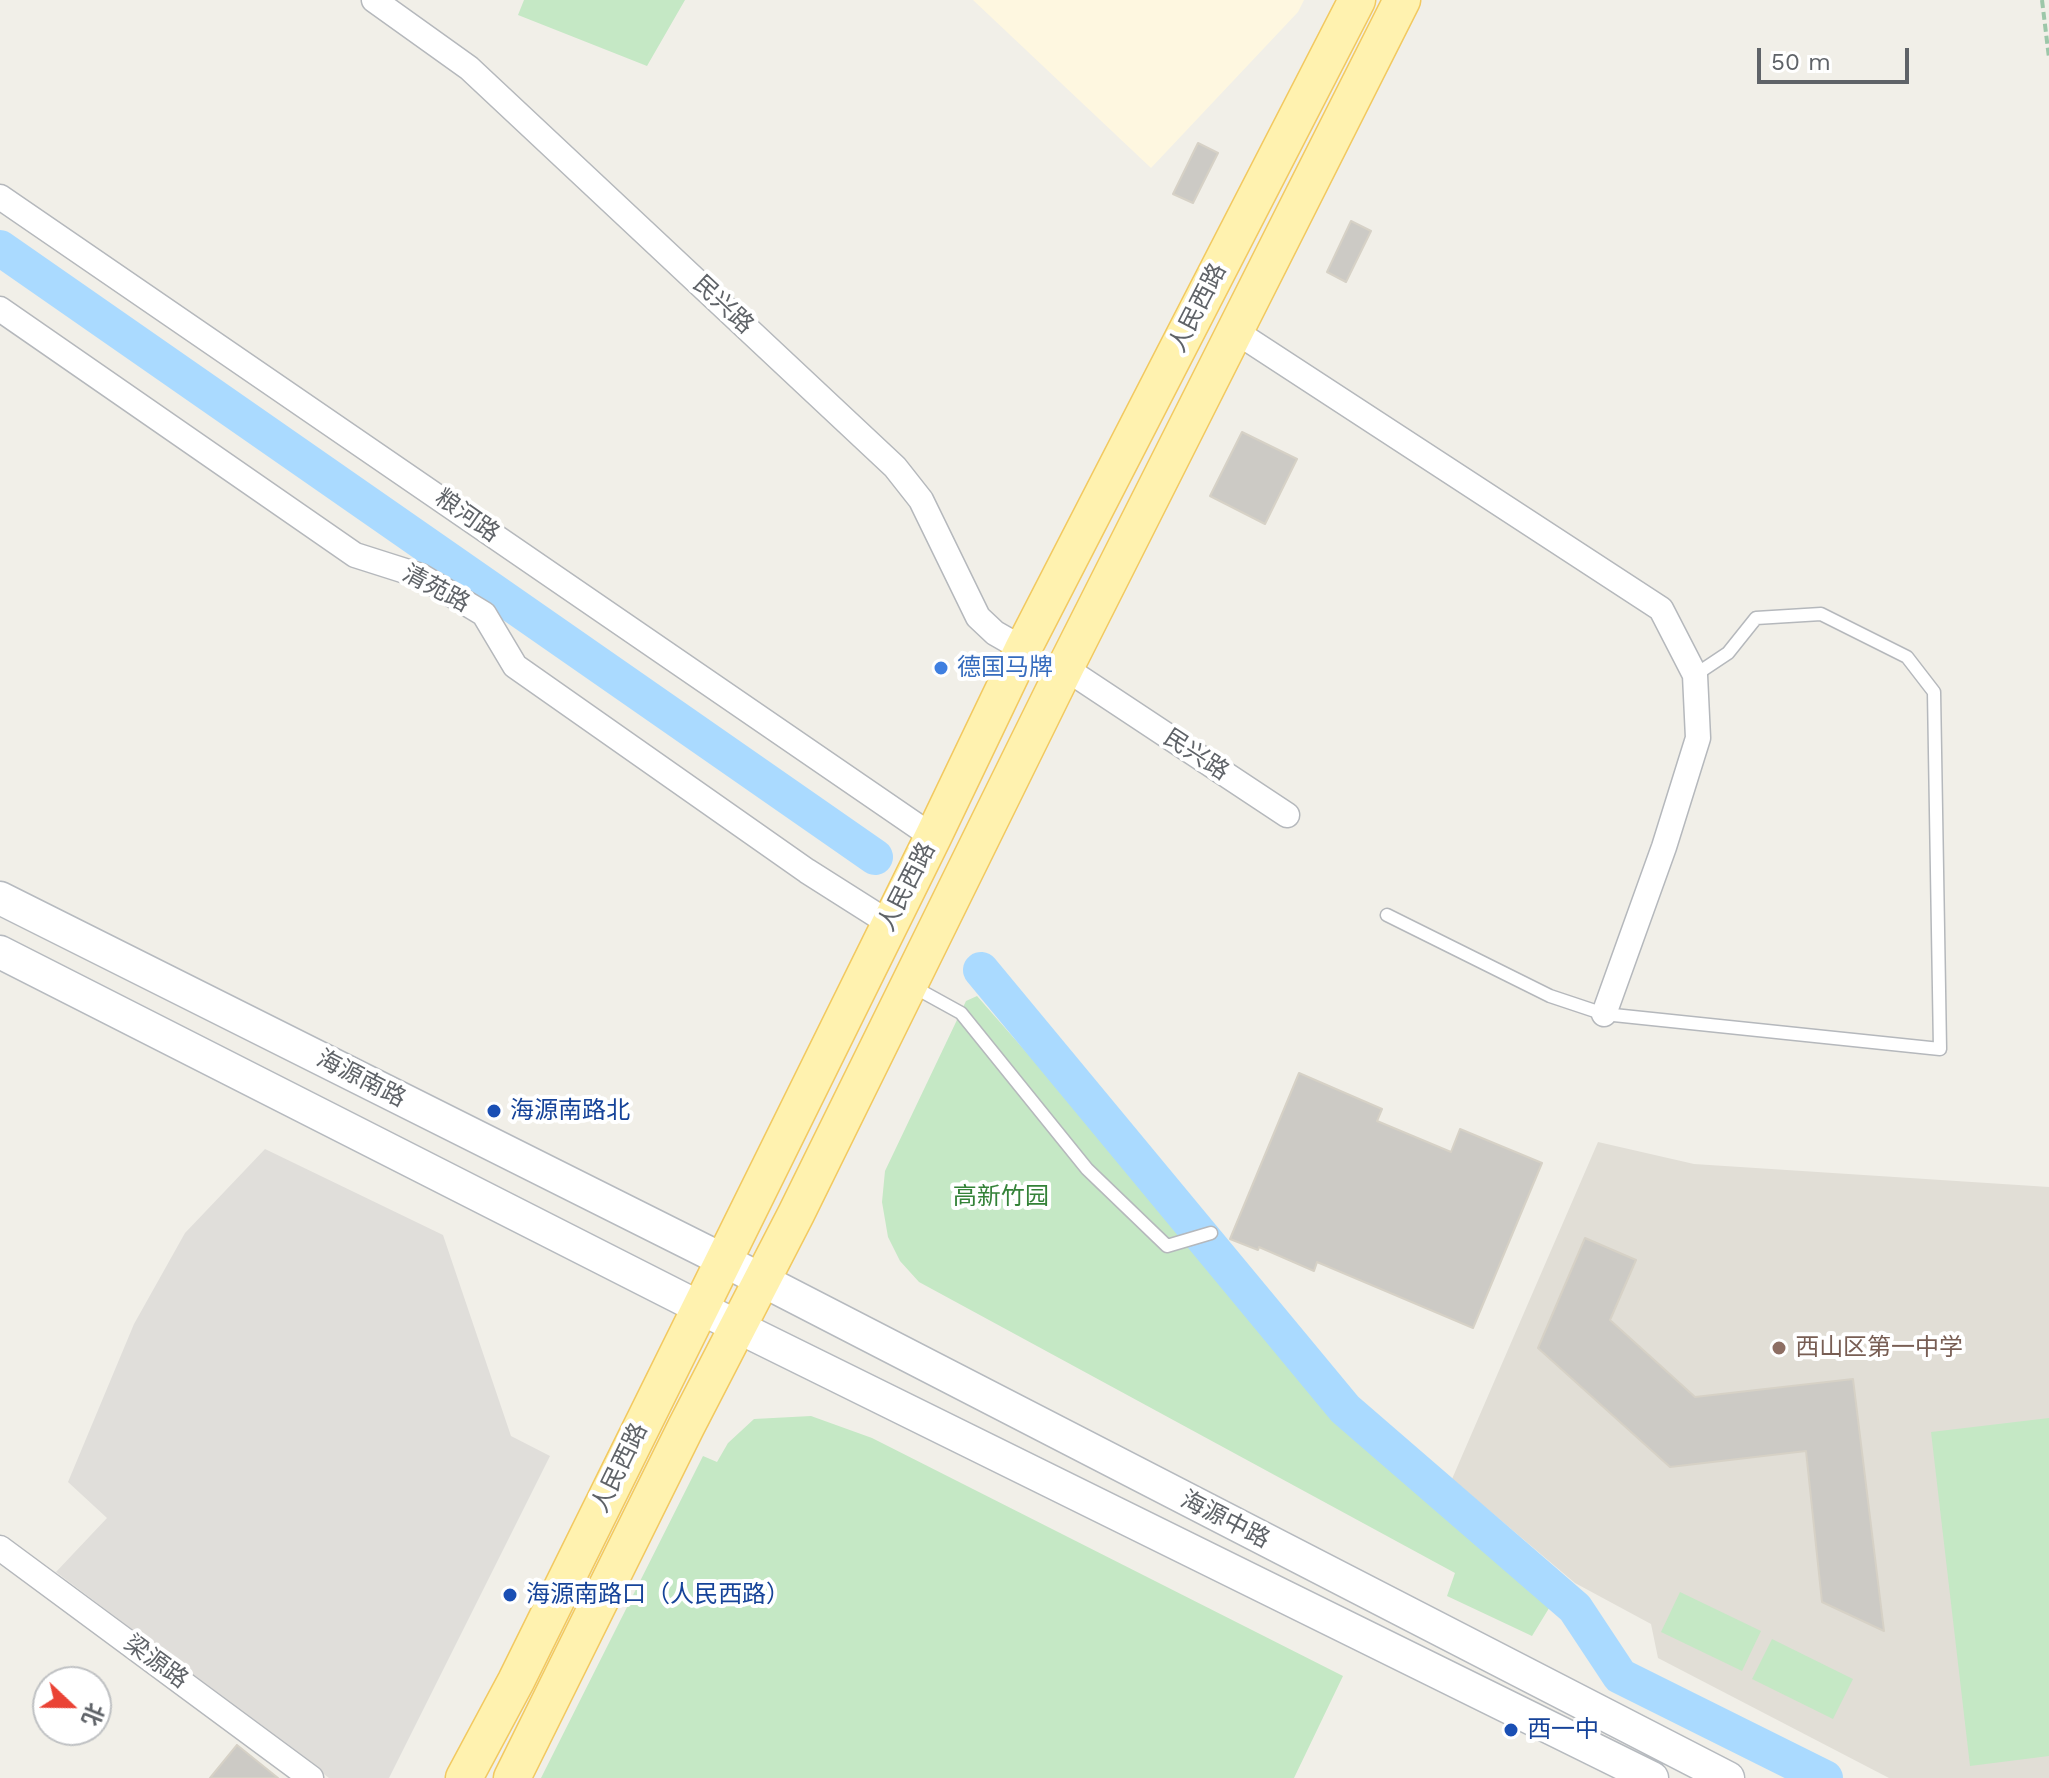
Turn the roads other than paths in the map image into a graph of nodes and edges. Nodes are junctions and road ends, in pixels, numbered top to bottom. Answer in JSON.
{"nodes":[{"id":1,"x":374,"y":0,"type":"edge"},
{"id":2,"x":1357,"y":0,"type":"edge"},
{"id":3,"x":1402,"y":0,"type":"edge"},
{"id":4,"x":0,"y":197,"type":"edge"},
{"id":5,"x":0,"y":309,"type":"edge"},
{"id":6,"x":1235,"y":331,"type":"junction"},
{"id":7,"x":1023,"y":649,"type":"junction"},
{"id":8,"x":1065,"y":668,"type":"junction"},
{"id":9,"x":1695,"y":675,"type":"junction"},
{"id":10,"x":1287,"y":815,"type":"dead end"},
{"id":11,"x":933,"y":837,"type":"junction"},
{"id":12,"x":0,"y":898,"type":"edge"},
{"id":13,"x":1387,"y":915,"type":"dead end"},
{"id":14,"x":889,"y":923,"type":"junction"},
{"id":15,"x":0,"y":952,"type":"edge"},
{"id":16,"x":909,"y":984,"type":"junction"},
{"id":17,"x":1604,"y":1014,"type":"junction"},
{"id":18,"x":1211,"y":1233,"type":"dead end"},
{"id":19,"x":723,"y":1260,"type":"junction"},
{"id":20,"x":763,"y":1281,"type":"junction"},
{"id":21,"x":699,"y":1306,"type":"junction"},
{"id":22,"x":738,"y":1327,"type":"junction"},
{"id":23,"x":0,"y":1548,"type":"edge"},
{"id":24,"x":311,"y":1778,"type":"edge"},
{"id":25,"x":464,"y":1778,"type":"edge"},
{"id":26,"x":512,"y":1778,"type":"edge"},
{"id":27,"x":1652,"y":1778,"type":"edge"},
{"id":28,"x":1728,"y":1778,"type":"edge"}],
"edges":[{"from":1,"to":7,"type":"street","name":"民兴路"},
{"from":2,"to":7,"type":"main road","name":"人民西路"},
{"from":3,"to":6,"type":"main road","name":"人民西路"},
{"from":4,"to":11,"type":"street","name":"粮河路"},
{"from":5,"to":14,"type":"street","name":"清苑路"},
{"from":6,"to":8,"type":"main road","name":"人民西路"},
{"from":6,"to":9,"type":"street"},
{"from":7,"to":11,"type":"main road","name":"人民西路"},
{"from":8,"to":10,"type":"street","name":"民兴路"},
{"from":8,"to":16,"type":"main road","name":"人民西路"},
{"from":9,"to":17,"type":"street"},
{"from":9,"to":17,"type":"lane"},
{"from":11,"to":14,"type":"main road","name":"人民西路"},
{"from":12,"to":19,"type":"main road","name":"海源南路"},
{"from":13,"to":17,"type":"lane"},
{"from":14,"to":19,"type":"main road","name":"人民西路"},
{"from":15,"to":21,"type":"main road","name":"海源南路"},
{"from":16,"to":18,"type":"lane"},
{"from":16,"to":20,"type":"main road","name":"人民西路"},
{"from":19,"to":20,"type":"main road","name":"海源中路"},
{"from":19,"to":21,"type":"main road","name":"人民西路"},
{"from":20,"to":22,"type":"main road","name":"人民西路"},
{"from":20,"to":28,"type":"main road","name":"海源中路"},
{"from":21,"to":22,"type":"main road","name":"海源中路"},
{"from":21,"to":25,"type":"main road","name":"人民西路"},
{"from":22,"to":26,"type":"main road","name":"人民西路"},
{"from":22,"to":27,"type":"main road","name":"海源中路"},
{"from":23,"to":24,"type":"street","name":"梁源路"}]}
